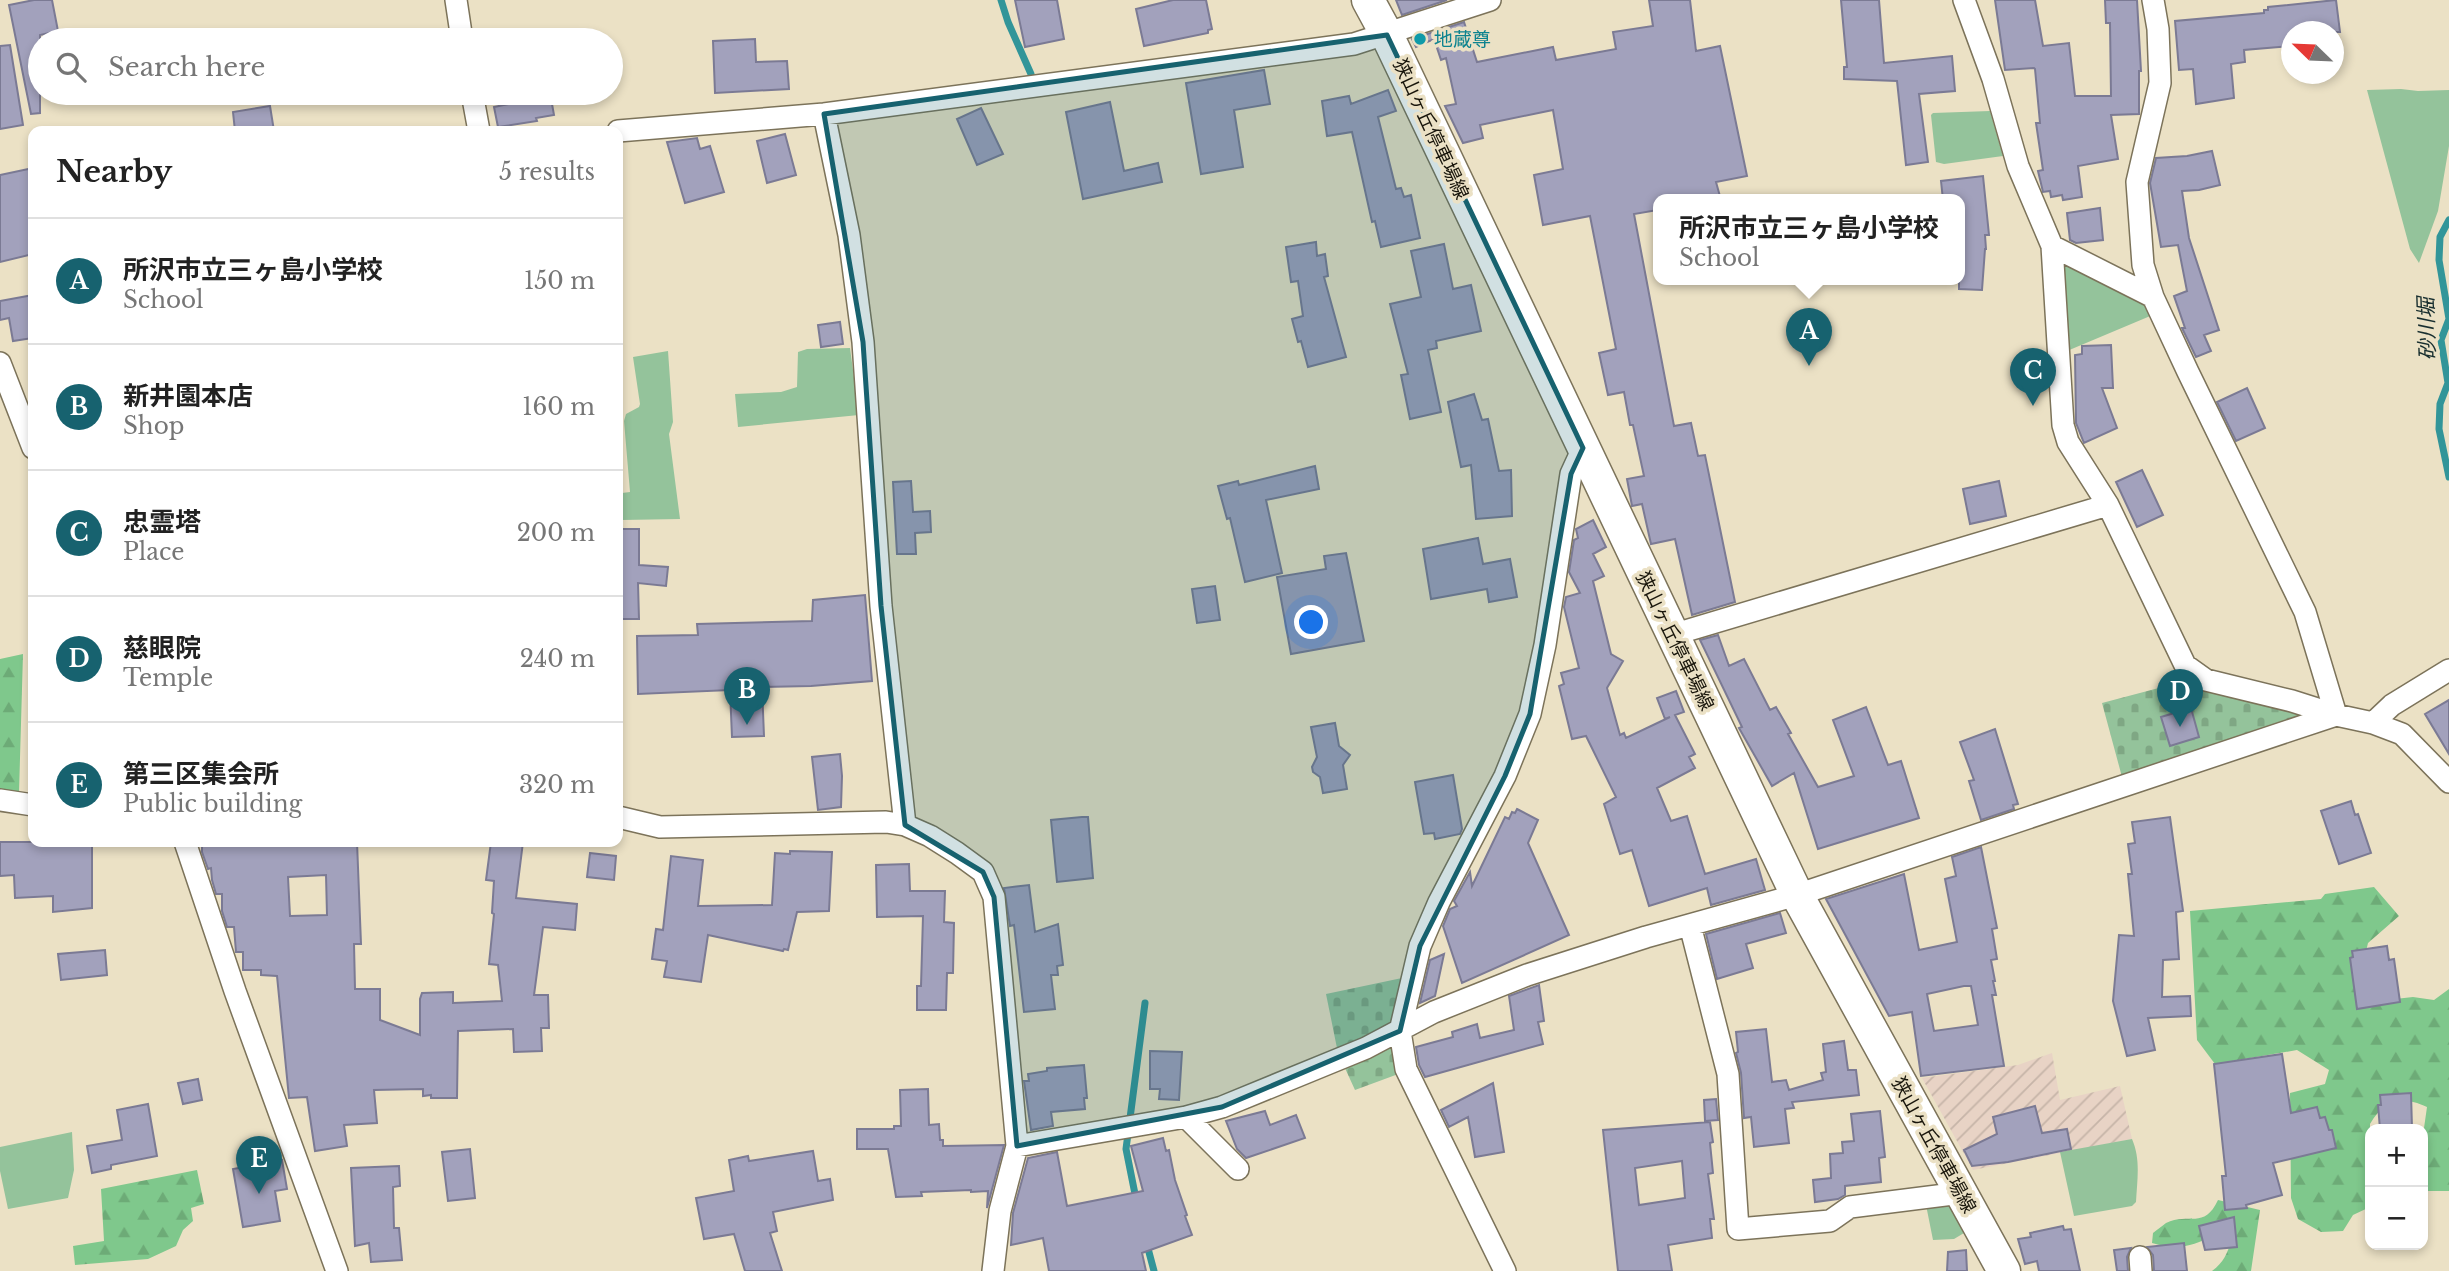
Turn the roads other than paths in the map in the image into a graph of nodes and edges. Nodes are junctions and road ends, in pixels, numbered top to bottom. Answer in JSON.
{"nodes":[{"id":1,"x":456,"y":0,"type":"edge"},
{"id":2,"x":1368,"y":0,"type":"edge"},
{"id":3,"x":1490,"y":0,"type":"edge"},
{"id":4,"x":1965,"y":0,"type":"edge"},
{"id":5,"x":2153,"y":0,"type":"edge"},
{"id":6,"x":460,"y":28,"type":"edge"},
{"id":7,"x":1387,"y":35,"type":"junction"},
{"id":8,"x":474,"y":105,"type":"edge"},
{"id":9,"x":824,"y":114,"type":"junction"},
{"id":10,"x":478,"y":126,"type":"edge"},
{"id":11,"x":623,"y":131,"type":"edge"},
{"id":12,"x":2052,"y":246,"type":"junction"},
{"id":13,"x":2153,"y":297,"type":"junction"},
{"id":14,"x":0,"y":363,"type":"edge"},
{"id":15,"x":28,"y":435,"type":"edge"},
{"id":16,"x":1583,"y":448,"type":"junction"},
{"id":17,"x":2108,"y":505,"type":"junction"},
{"id":18,"x":1672,"y":635,"type":"junction"},
{"id":19,"x":2449,"y":670,"type":"edge"},
{"id":20,"x":2336,"y":715,"type":"junction"},
{"id":21,"x":2373,"y":723,"type":"junction"},
{"id":22,"x":2449,"y":782,"type":"edge"},
{"id":23,"x":0,"y":800,"type":"edge"},
{"id":24,"x":28,"y":804,"type":"edge"},
{"id":25,"x":623,"y":818,"type":"edge"},
{"id":26,"x":905,"y":825,"type":"junction"},
{"id":27,"x":187,"y":847,"type":"edge"},
{"id":28,"x":1797,"y":895,"type":"junction"},
{"id":29,"x":1690,"y":925,"type":"junction"},
{"id":30,"x":1400,"y":1031,"type":"junction"},
{"id":31,"x":1186,"y":1117,"type":"junction"},
{"id":32,"x":1017,"y":1146,"type":"junction"},
{"id":33,"x":1238,"y":1170,"type":"dead end"},
{"id":34,"x":1961,"y":1192,"type":"junction"},
{"id":35,"x":337,"y":1271,"type":"edge"},
{"id":36,"x":993,"y":1271,"type":"edge"},
{"id":37,"x":1505,"y":1271,"type":"edge"},
{"id":38,"x":2004,"y":1271,"type":"edge"}],
"edges":[{"from":1,"to":6,"type":"street"},
{"from":2,"to":7,"type":"main road","name":"狭山ヶ丘停車場線"},
{"from":3,"to":7,"type":"street"},
{"from":4,"to":12,"type":"street"},
{"from":5,"to":13,"type":"street"},
{"from":7,"to":9,"type":"street"},
{"from":7,"to":16,"type":"main road","name":"狭山ヶ丘停車場線"},
{"from":8,"to":10,"type":"street"},
{"from":9,"to":11,"type":"street"},
{"from":9,"to":26,"type":"street"},
{"from":12,"to":13,"type":"street"},
{"from":12,"to":17,"type":"street"},
{"from":13,"to":20,"type":"street"},
{"from":14,"to":15,"type":"street"},
{"from":16,"to":18,"type":"main road","name":"狭山ヶ丘停車場線"},
{"from":16,"to":30,"type":"street"},
{"from":17,"to":18,"type":"street"},
{"from":17,"to":20,"type":"street"},
{"from":18,"to":28,"type":"main road","name":"狭山ヶ丘停車場線"},
{"from":19,"to":21,"type":"street"},
{"from":20,"to":21,"type":"street"},
{"from":20,"to":28,"type":"street"},
{"from":21,"to":22,"type":"street"},
{"from":23,"to":24,"type":"street"},
{"from":25,"to":26,"type":"street"},
{"from":26,"to":32,"type":"street"},
{"from":27,"to":35,"type":"street"},
{"from":28,"to":29,"type":"street"},
{"from":28,"to":34,"type":"main road","name":"狭山ヶ丘停車場線"},
{"from":29,"to":30,"type":"street"},
{"from":29,"to":34,"type":"street"},
{"from":30,"to":31,"type":"street"},
{"from":30,"to":37,"type":"street"},
{"from":31,"to":32,"type":"street"},
{"from":31,"to":33,"type":"street"},
{"from":32,"to":36,"type":"street"},
{"from":34,"to":38,"type":"main road","name":"狭山ヶ丘停車場線"}]}
